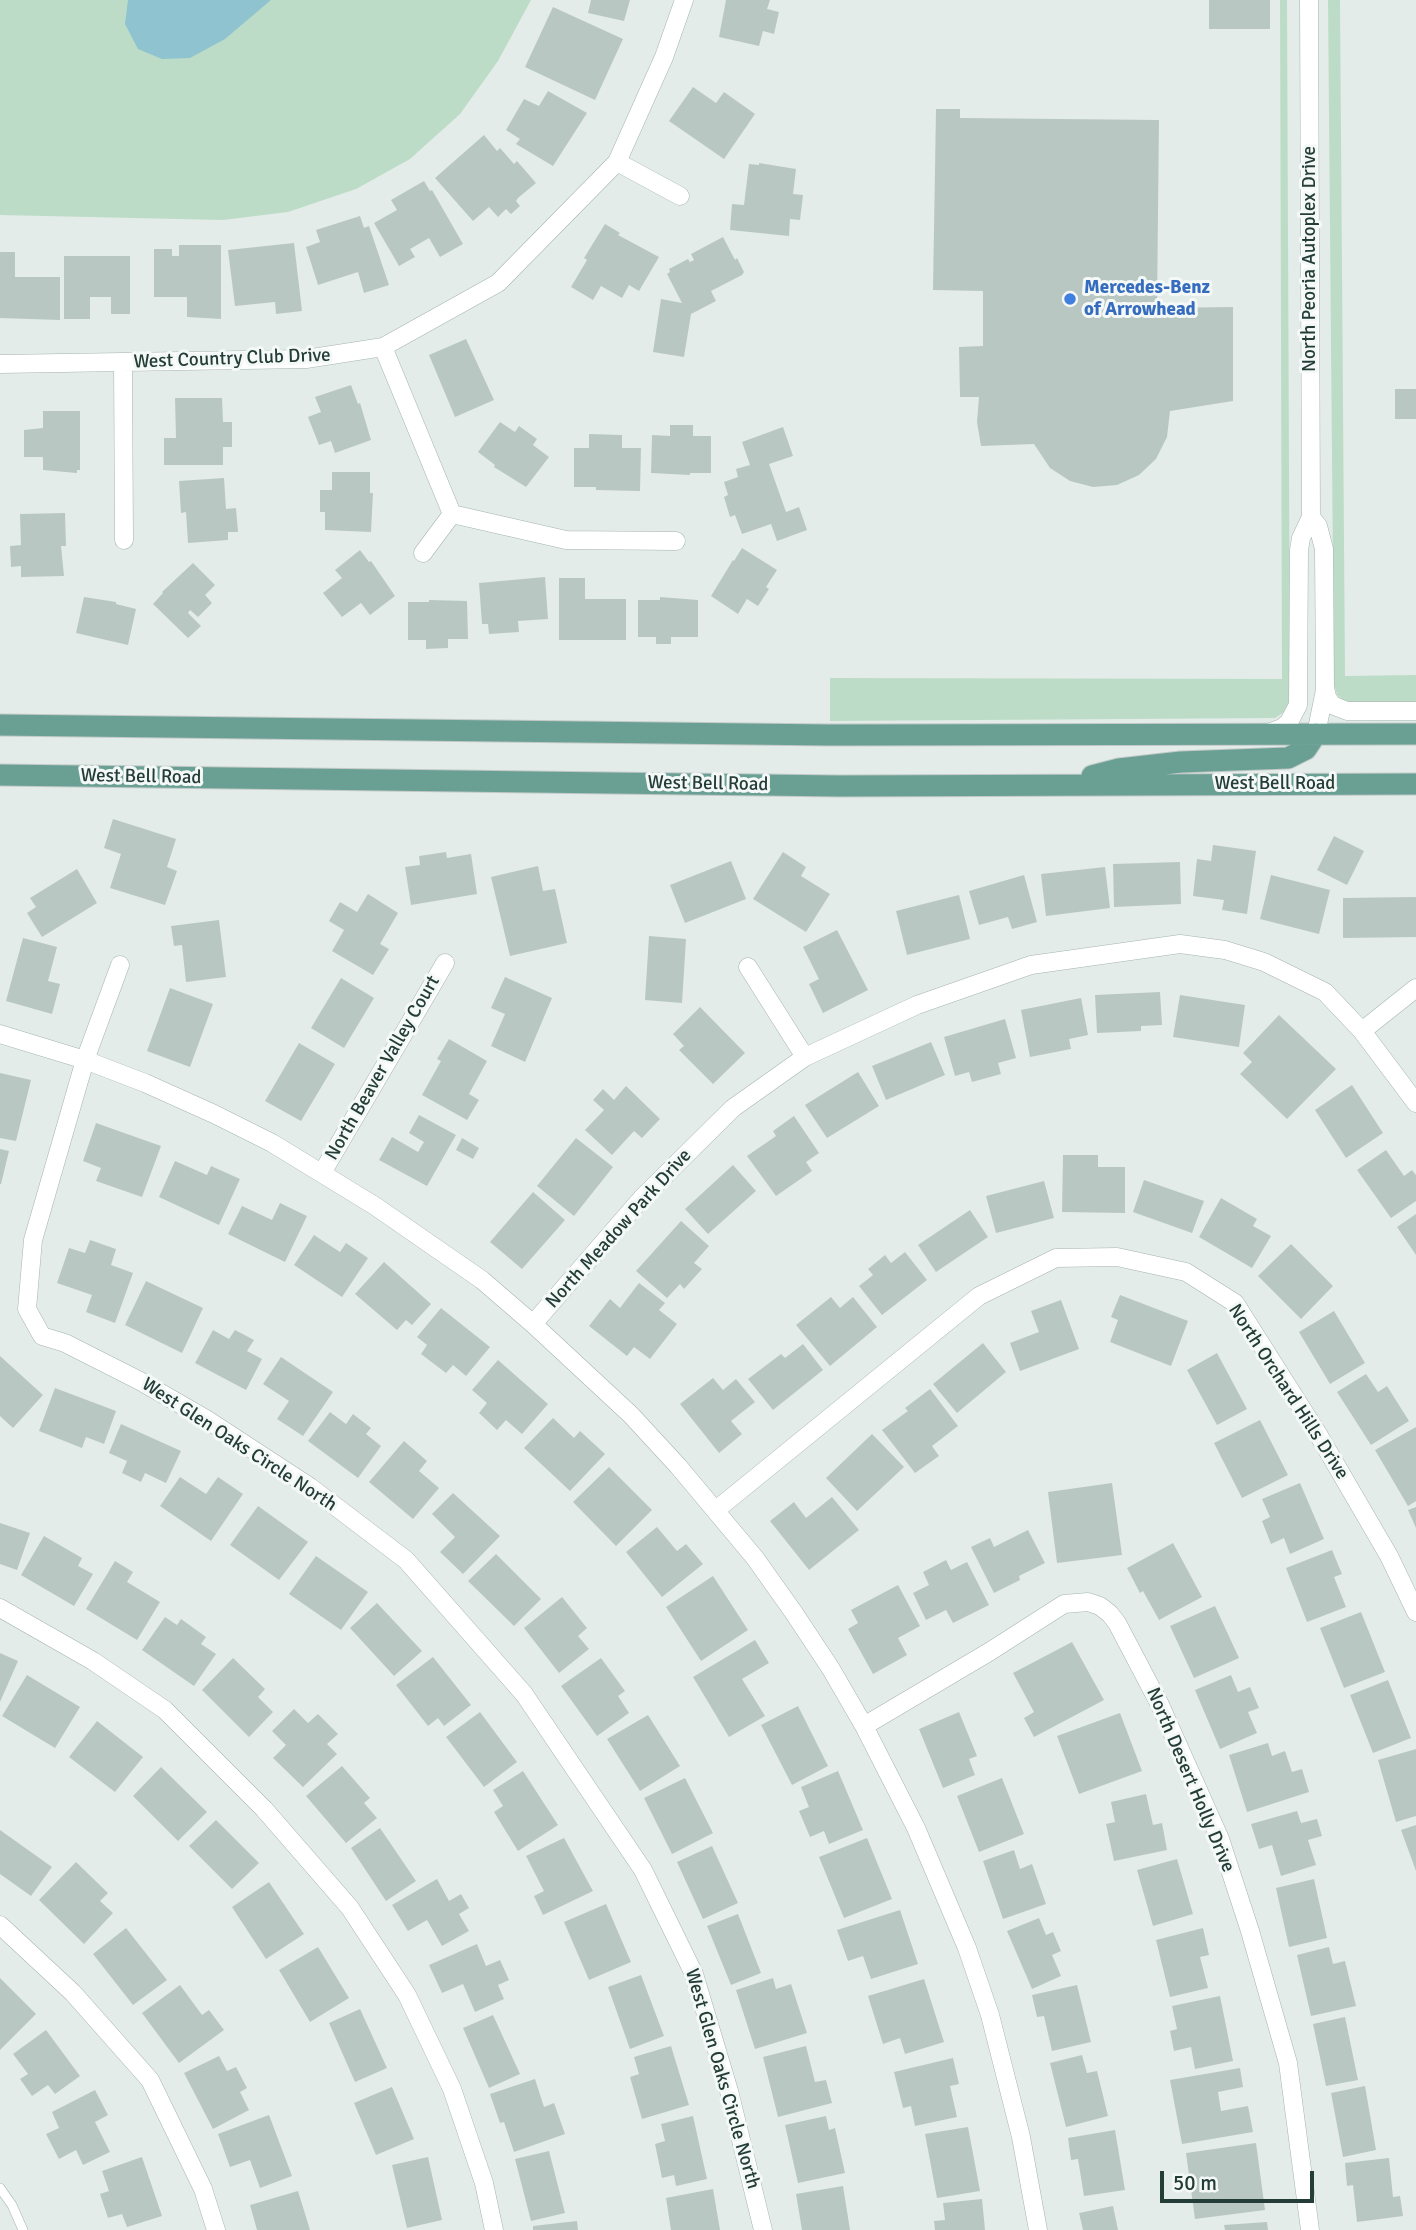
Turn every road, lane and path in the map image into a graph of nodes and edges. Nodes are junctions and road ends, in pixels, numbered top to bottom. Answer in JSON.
{"nodes":[{"id":1,"x":684,"y":0,"type":"edge"},
{"id":2,"x":1309,"y":0,"type":"edge"},
{"id":3,"x":617,"y":162,"type":"junction"},
{"id":4,"x":680,"y":196,"type":"dead end"},
{"id":5,"x":383,"y":347,"type":"junction"},
{"id":6,"x":123,"y":363,"type":"junction"},
{"id":7,"x":0,"y":364,"type":"edge"},
{"id":8,"x":452,"y":514,"type":"junction"},
{"id":9,"x":1311,"y":517,"type":"junction"},
{"id":10,"x":124,"y":540,"type":"dead end"},
{"id":11,"x":676,"y":541,"type":"dead end"},
{"id":12,"x":423,"y":553,"type":"dead end"},
{"id":13,"x":1325,"y":688,"type":"junction"},
{"id":14,"x":1416,"y":711,"type":"edge"},
{"id":15,"x":0,"y":725,"type":"edge"},
{"id":16,"x":1316,"y":734,"type":"junction"},
{"id":17,"x":1416,"y":734,"type":"edge"},
{"id":18,"x":1263,"y":735,"type":"junction"},
{"id":19,"x":0,"y":775,"type":"edge"},
{"id":20,"x":1067,"y":784,"type":"junction"},
{"id":21,"x":1416,"y":784,"type":"edge"},
{"id":22,"x":445,"y":963,"type":"dead end"},
{"id":23,"x":120,"y":965,"type":"dead end"},
{"id":24,"x":748,"y":967,"type":"dead end"},
{"id":25,"x":1416,"y":988,"type":"edge"},
{"id":26,"x":1362,"y":1031,"type":"junction"},
{"id":27,"x":0,"y":1034,"type":"edge"},
{"id":28,"x":805,"y":1057,"type":"junction"},
{"id":29,"x":85,"y":1060,"type":"junction"},
{"id":30,"x":1416,"y":1103,"type":"edge"},
{"id":31,"x":322,"y":1173,"type":"junction"},
{"id":32,"x":533,"y":1324,"type":"junction"},
{"id":33,"x":716,"y":1510,"type":"junction"},
{"id":34,"x":0,"y":1608,"type":"edge"},
{"id":35,"x":1416,"y":1612,"type":"edge"},
{"id":36,"x":864,"y":1726,"type":"junction"},
{"id":37,"x":0,"y":1925,"type":"edge"},
{"id":38,"x":0,"y":2188,"type":"edge"},
{"id":39,"x":23,"y":2230,"type":"edge"},
{"id":40,"x":216,"y":2230,"type":"edge"},
{"id":41,"x":494,"y":2230,"type":"edge"},
{"id":42,"x":763,"y":2230,"type":"edge"},
{"id":43,"x":1038,"y":2230,"type":"edge"},
{"id":44,"x":1310,"y":2230,"type":"edge"}],
"edges":[{"from":1,"to":3,"type":"street","name":"West Country Club Drive"},
{"from":2,"to":9,"type":"street","name":"North Peoria Autoplex Drive"},
{"from":3,"to":4,"type":"street"},
{"from":3,"to":5,"type":"street","name":"West Country Club Drive"},
{"from":5,"to":6,"type":"street","name":"West Country Club Drive"},
{"from":5,"to":8,"type":"street"},
{"from":6,"to":7,"type":"street","name":"West Country Club Drive"},
{"from":6,"to":10,"type":"street"},
{"from":8,"to":11,"type":"street"},
{"from":8,"to":12,"type":"street"},
{"from":9,"to":13,"type":"street","name":"North Peoria Autoplex Drive"},
{"from":9,"to":18,"type":"street","name":"North Peoria Autoplex Drive"},
{"from":13,"to":14,"type":"street"},
{"from":13,"to":16,"type":"street","name":"North Peoria Autoplex Drive"},
{"from":15,"to":18,"type":"main road"},
{"from":16,"to":17,"type":"main road"},
{"from":16,"to":18,"type":"main road"},
{"from":16,"to":20,"type":"main road"},
{"from":19,"to":20,"type":"main road","name":"West Bell Road"},
{"from":20,"to":21,"type":"main road","name":"West Bell Road"},
{"from":22,"to":31,"type":"street","name":"North Beaver Valley Court"},
{"from":23,"to":29,"type":"street","name":"West Glen Oaks Circle North"},
{"from":24,"to":28,"type":"street"},
{"from":25,"to":26,"type":"street"},
{"from":26,"to":28,"type":"street","name":"North Meadow Park Drive"},
{"from":26,"to":30,"type":"street","name":"North Meadow Park Drive"},
{"from":27,"to":29,"type":"street"},
{"from":28,"to":32,"type":"street","name":"North Meadow Park Drive"},
{"from":29,"to":31,"type":"street"},
{"from":29,"to":42,"type":"street","name":"West Glen Oaks Circle North"},
{"from":31,"to":32,"type":"street"},
{"from":32,"to":33,"type":"street"},
{"from":33,"to":35,"type":"street","name":"North Orchard Hills Drive"},
{"from":33,"to":36,"type":"street"},
{"from":34,"to":41,"type":"street"},
{"from":36,"to":43,"type":"street"},
{"from":36,"to":44,"type":"street","name":"North Desert Holly Drive"},
{"from":37,"to":40,"type":"street"},
{"from":38,"to":39,"type":"lane"}]}
